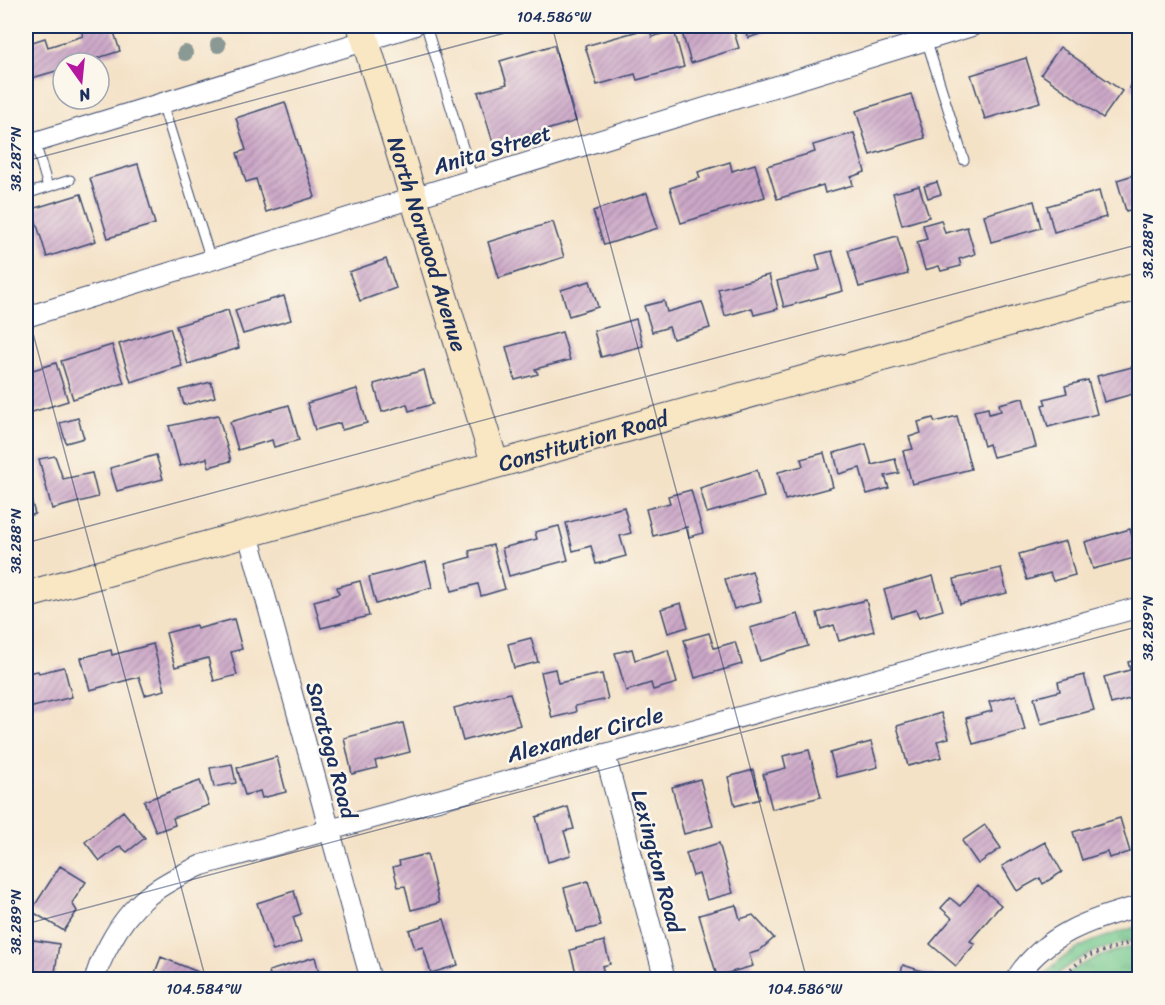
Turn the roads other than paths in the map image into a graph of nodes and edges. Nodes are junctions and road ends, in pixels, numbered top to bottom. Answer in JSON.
{"nodes":[{"id":1,"x":413,"y":26,"type":"edge"},
{"id":2,"x":426,"y":26,"type":"edge"},
{"id":3,"x":967,"y":26,"type":"edge"},
{"id":4,"x":364,"y":33,"type":"edge"},
{"id":5,"x":926,"y":39,"type":"junction"},
{"id":6,"x":162,"y":103,"type":"junction"},
{"id":7,"x":30,"y":144,"type":"edge"},
{"id":8,"x":964,"y":160,"type":"dead end"},
{"id":9,"x":70,"y":180,"type":"dead end"},
{"id":10,"x":473,"y":180,"type":"junction"},
{"id":11,"x":48,"y":187,"type":"junction"},
{"id":12,"x":26,"y":194,"type":"edge"},
{"id":13,"x":414,"y":198,"type":"junction"},
{"id":14,"x":211,"y":260,"type":"junction"},
{"id":15,"x":1140,"y":286,"type":"edge"},
{"id":16,"x":26,"y":317,"type":"edge"},
{"id":17,"x":495,"y":464,"type":"junction"},
{"id":18,"x":248,"y":534,"type":"junction"},
{"id":19,"x":26,"y":595,"type":"edge"},
{"id":20,"x":1140,"y":607,"type":"edge"},
{"id":21,"x":605,"y":754,"type":"junction"},
{"id":22,"x":329,"y":829,"type":"junction"},
{"id":23,"x":1140,"y":906,"type":"edge"},
{"id":24,"x":95,"y":980,"type":"edge"},
{"id":25,"x":371,"y":980,"type":"edge"},
{"id":26,"x":665,"y":980,"type":"edge"},
{"id":27,"x":1015,"y":980,"type":"edge"}],
"edges":[{"from":1,"to":4,"type":"street"},
{"from":2,"to":10,"type":"lane"},
{"from":3,"to":5,"type":"street","name":"Anita Street"},
{"from":4,"to":6,"type":"street"},
{"from":4,"to":13,"type":"street","name":"North Norwood Avenue"},
{"from":5,"to":8,"type":"lane"},
{"from":5,"to":10,"type":"street","name":"Anita Street"},
{"from":6,"to":7,"type":"street"},
{"from":6,"to":14,"type":"lane"},
{"from":7,"to":11,"type":"lane"},
{"from":9,"to":11,"type":"lane"},
{"from":10,"to":13,"type":"street","name":"Anita Street"},
{"from":11,"to":12,"type":"lane"},
{"from":13,"to":14,"type":"street","name":"Anita Street"},
{"from":13,"to":17,"type":"street","name":"North Norwood Avenue"},
{"from":14,"to":16,"type":"street","name":"Anita Street"},
{"from":15,"to":17,"type":"street","name":"Constitution Road"},
{"from":17,"to":18,"type":"street","name":"Constitution Road"},
{"from":18,"to":19,"type":"street","name":"Constitution Road"},
{"from":18,"to":22,"type":"street","name":"Saratoga Road"},
{"from":20,"to":21,"type":"street","name":"Alexander Circle"},
{"from":21,"to":22,"type":"street","name":"Alexander Circle"},
{"from":21,"to":26,"type":"street","name":"Lexington Road"},
{"from":22,"to":24,"type":"street","name":"Alexander Circle"},
{"from":22,"to":25,"type":"street","name":"Saratoga Road"},
{"from":23,"to":27,"type":"street"}]}
